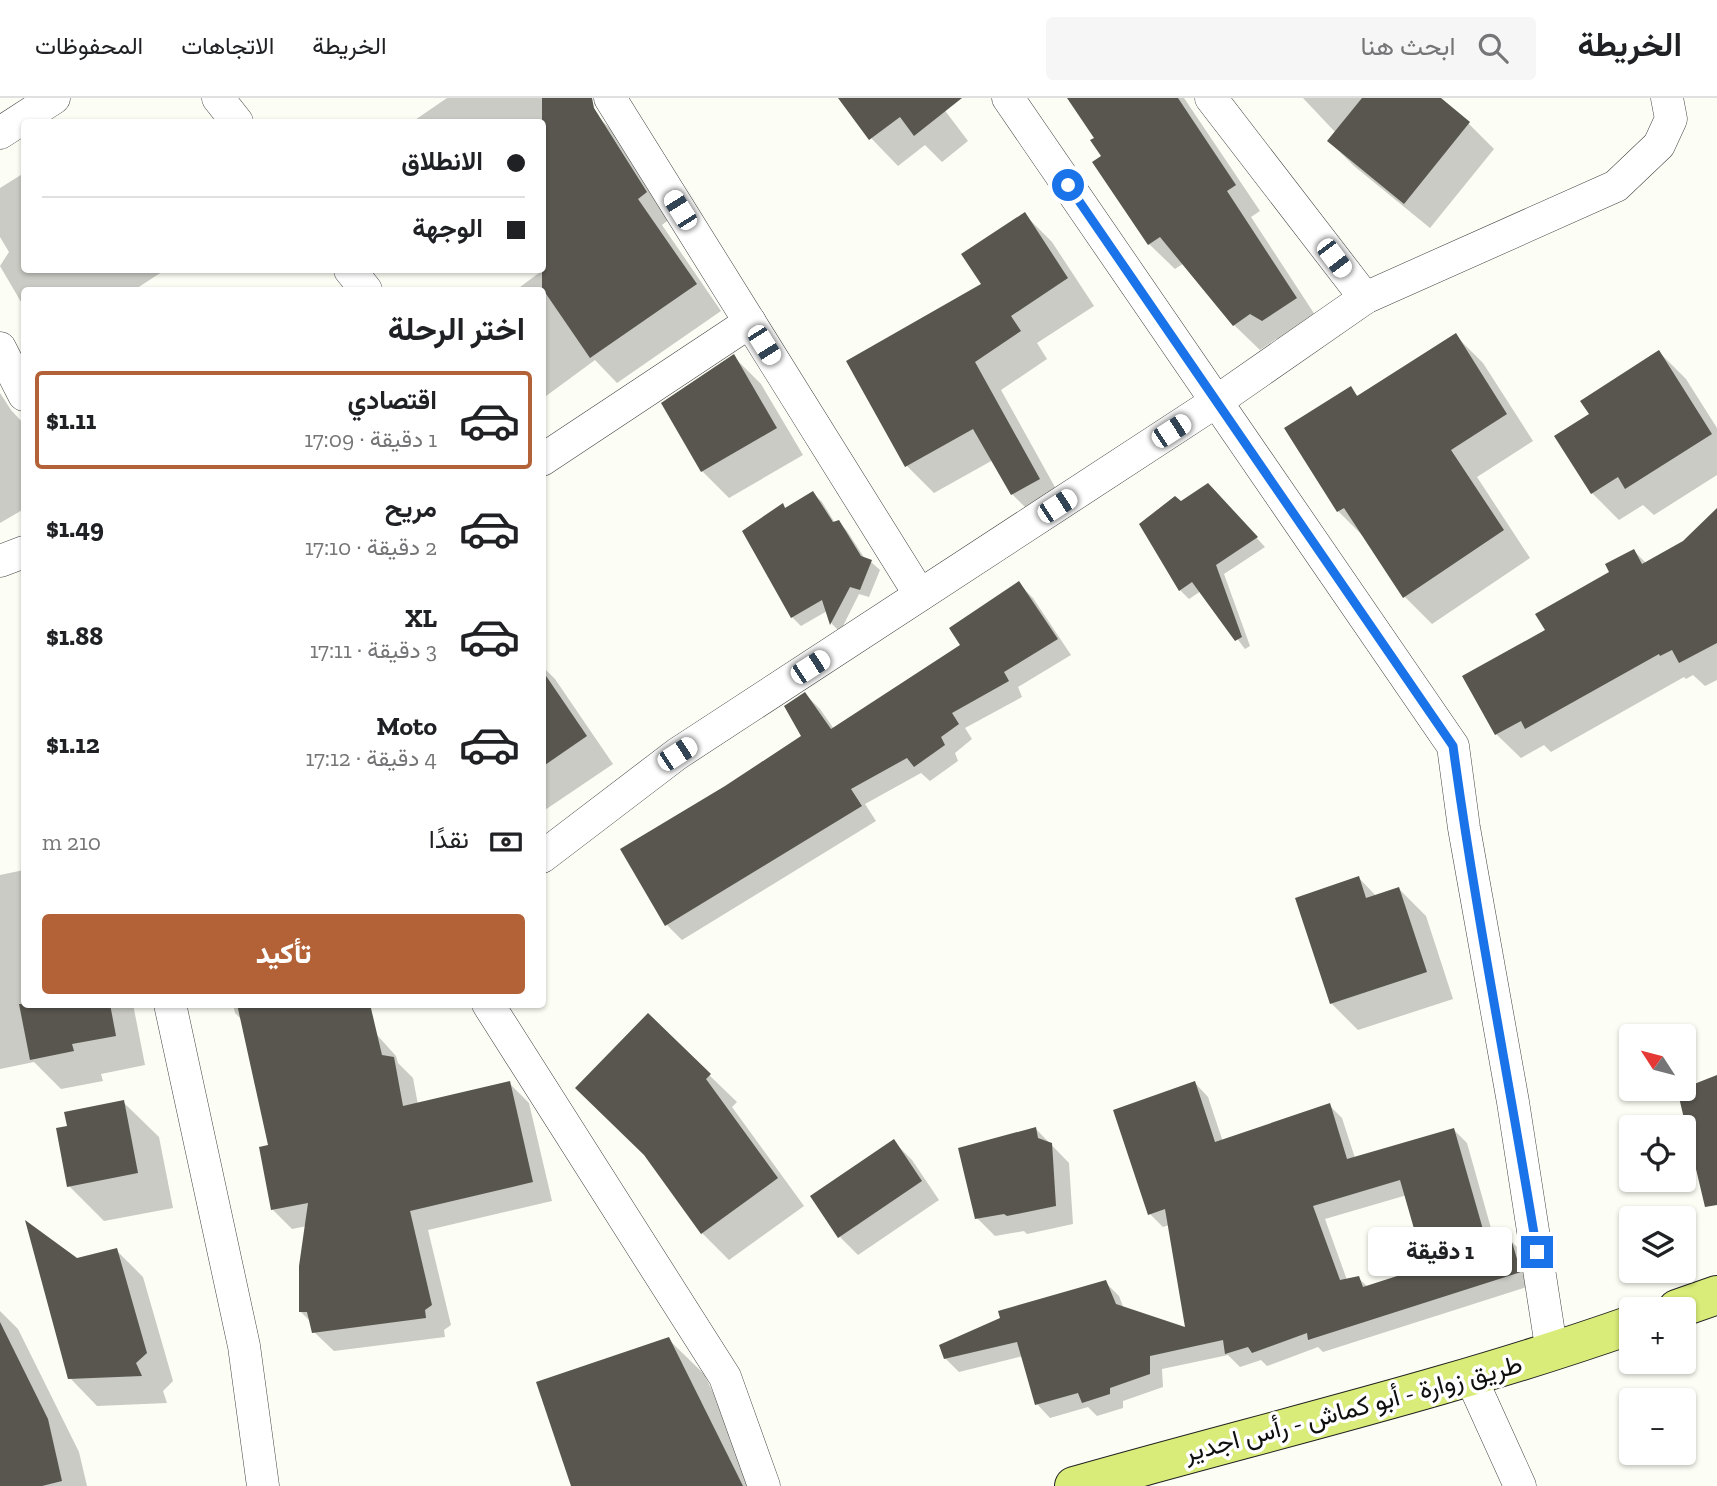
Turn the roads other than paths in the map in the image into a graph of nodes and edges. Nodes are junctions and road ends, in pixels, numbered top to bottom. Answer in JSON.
{"nodes":[{"id":1,"x":54,"y":98,"type":"edge"},
{"id":2,"x":218,"y":98,"type":"edge"},
{"id":3,"x":610,"y":98,"type":"edge"},
{"id":4,"x":1008,"y":98,"type":"edge"},
{"id":5,"x":1211,"y":98,"type":"edge"},
{"id":6,"x":1667,"y":98,"type":"edge"},
{"id":7,"x":22,"y":119,"type":"edge"},
{"id":8,"x":235,"y":119,"type":"edge"},
{"id":9,"x":21,"y":120,"type":"edge"},
{"id":10,"x":0,"y":134,"type":"edge"},
{"id":11,"x":352,"y":273,"type":"edge"},
{"id":12,"x":363,"y":287,"type":"edge"},
{"id":13,"x":1365,"y":298,"type":"junction"},
{"id":14,"x":750,"y":322,"type":"junction"},
{"id":15,"x":0,"y":348,"type":"edge"},
{"id":16,"x":21,"y":389,"type":"edge"},
{"id":17,"x":1217,"y":401,"type":"junction"},
{"id":18,"x":546,"y":457,"type":"edge"},
{"id":19,"x":21,"y":553,"type":"edge"},
{"id":20,"x":0,"y":561,"type":"edge"},
{"id":21,"x":920,"y":595,"type":"junction"},
{"id":22,"x":546,"y":854,"type":"edge"},
{"id":23,"x":171,"y":1008,"type":"edge"},
{"id":24,"x":491,"y":1008,"type":"edge"},
{"id":25,"x":1717,"y":1295,"type":"edge"},
{"id":26,"x":1696,"y":1302,"type":"edge"},
{"id":27,"x":1619,"y":1329,"type":"edge"},
{"id":28,"x":1552,"y":1353,"type":"junction"},
{"id":29,"x":1471,"y":1378,"type":"junction"},
{"id":30,"x":263,"y":1486,"type":"edge"},
{"id":31,"x":764,"y":1486,"type":"edge"},
{"id":32,"x":1074,"y":1486,"type":"edge"},
{"id":33,"x":1520,"y":1486,"type":"edge"}],
"edges":[{"from":1,"to":7,"type":"street"},
{"from":2,"to":8,"type":"street"},
{"from":3,"to":14,"type":"street"},
{"from":4,"to":17,"type":"street"},
{"from":5,"to":13,"type":"street"},
{"from":6,"to":13,"type":"street"},
{"from":9,"to":10,"type":"street"},
{"from":11,"to":12,"type":"street"},
{"from":13,"to":17,"type":"street"},
{"from":14,"to":18,"type":"street"},
{"from":14,"to":21,"type":"street"},
{"from":15,"to":16,"type":"street"},
{"from":17,"to":21,"type":"street"},
{"from":17,"to":28,"type":"street"},
{"from":19,"to":20,"type":"street"},
{"from":21,"to":22,"type":"street"},
{"from":23,"to":30,"type":"street"},
{"from":24,"to":31,"type":"street"},
{"from":25,"to":26,"type":"main road"},
{"from":27,"to":28,"type":"main road","name":"طريق زوارة - أبو كماش - رأس اجدير"},
{"from":28,"to":29,"type":"main road","name":"طريق زوارة - أبو كماش - رأس اجدير"},
{"from":29,"to":32,"type":"main road","name":"طريق زوارة - أبو كماش - رأس اجدير"},
{"from":29,"to":33,"type":"street"}]}
